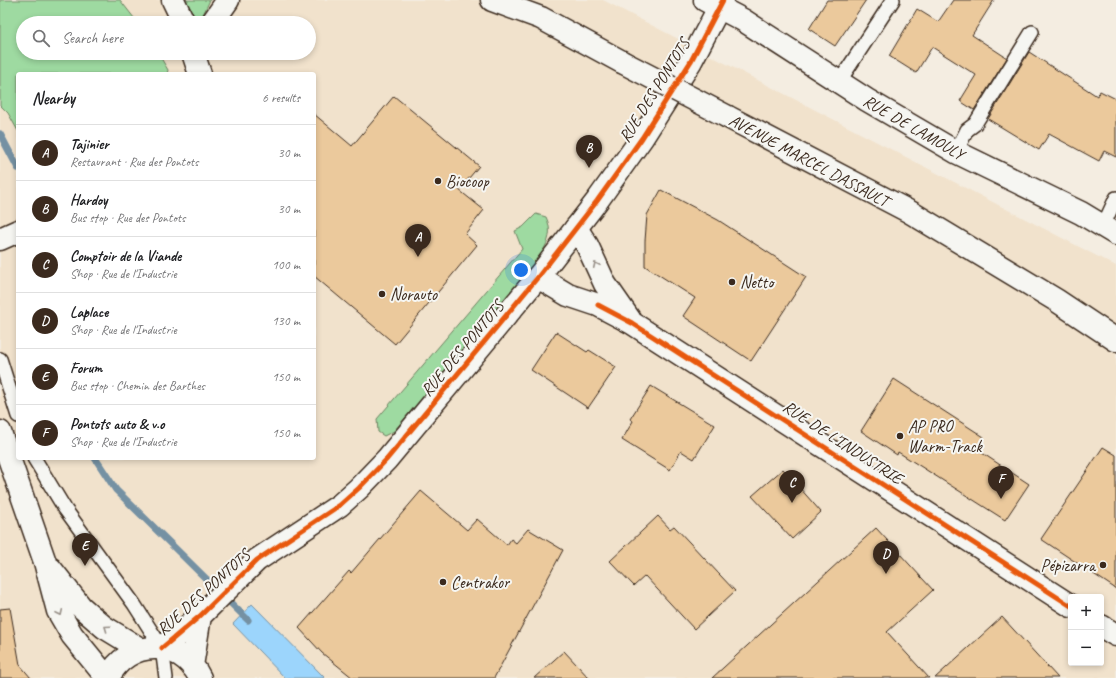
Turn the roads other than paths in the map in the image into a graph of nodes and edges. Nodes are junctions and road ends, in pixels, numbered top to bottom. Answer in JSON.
{"nodes":[{"id":1,"x":173,"y":0,"type":"edge"},
{"id":2,"x":228,"y":0,"type":"edge"},
{"id":3,"x":492,"y":0,"type":"edge"},
{"id":4,"x":516,"y":0,"type":"edge"},
{"id":5,"x":893,"y":0,"type":"edge"},
{"id":6,"x":715,"y":3,"type":"edge"},
{"id":7,"x":181,"y":16,"type":"edge"},
{"id":8,"x":217,"y":16,"type":"edge"},
{"id":9,"x":541,"y":18,"type":"junction"},
{"id":10,"x":1032,"y":32,"type":"dead end"},
{"id":11,"x":195,"y":60,"type":"edge"},
{"id":12,"x":203,"y":60,"type":"edge"},
{"id":13,"x":199,"y":72,"type":"edge"},
{"id":14,"x":200,"y":72,"type":"edge"},
{"id":15,"x":839,"y":82,"type":"junction"},
{"id":16,"x":956,"y":152,"type":"junction"},
{"id":17,"x":1116,"y":198,"type":"edge"},
{"id":18,"x":576,"y":228,"type":"junction"},
{"id":19,"x":1109,"y":230,"type":"edge"},
{"id":20,"x":538,"y":277,"type":"junction"},
{"id":21,"x":632,"y":323,"type":"junction"},
{"id":22,"x":1116,"y":340,"type":"edge"},
{"id":23,"x":0,"y":359,"type":"edge"},
{"id":24,"x":16,"y":410,"type":"edge"},
{"id":25,"x":0,"y":432,"type":"edge"},
{"id":26,"x":35,"y":460,"type":"edge"},
{"id":27,"x":46,"y":562,"type":"junction"},
{"id":28,"x":1068,"y":604,"type":"edge"},
{"id":29,"x":200,"y":616,"type":"junction"},
{"id":30,"x":1104,"y":628,"type":"edge"},
{"id":31,"x":1116,"y":635,"type":"edge"},
{"id":32,"x":162,"y":648,"type":"junction"},
{"id":33,"x":140,"y":650,"type":"junction"},
{"id":34,"x":192,"y":674,"type":"edge"},
{"id":35,"x":108,"y":678,"type":"edge"},
{"id":36,"x":166,"y":678,"type":"edge"}],
"edges":[{"from":1,"to":7,"type":"street"},
{"from":2,"to":8,"type":"street"},
{"from":3,"to":9,"type":"street","name":"AVENUE MARCEL DASSAULT"},
{"from":4,"to":9,"type":"street"},
{"from":5,"to":15,"type":"lane"},
{"from":6,"to":15,"type":"street","name":"RUE DE LAMOULY"},
{"from":6,"to":18,"type":"street","name":"RUE DES PONTOTS"},
{"from":9,"to":22,"type":"street","name":"AVENUE MARCEL DASSAULT","bridge":true},
{"from":10,"to":16,"type":"lane"},
{"from":11,"to":13,"type":"street"},
{"from":12,"to":14,"type":"street"},
{"from":15,"to":16,"type":"street","name":"RUE DE LAMOULY"},
{"from":16,"to":19,"type":"street","name":"RUE DE LAMOULY"},
{"from":17,"to":19,"type":"lane"},
{"from":18,"to":20,"type":"street","name":"RUE DES PONTOTS"},
{"from":21,"to":18,"type":"street","name":"RUE DE L'INDUSTRIE","one_way":true},
{"from":20,"to":21,"type":"street","name":"RUE DE L'INDUSTRIE"},
{"from":20,"to":29,"type":"street","name":"RUE DES PONTOTS"},
{"from":21,"to":28,"type":"street","name":"RUE DE L'INDUSTRIE"},
{"from":23,"to":24,"type":"lane"},
{"from":25,"to":27,"type":"street"},
{"from":26,"to":32,"type":"lane"},
{"from":33,"to":27,"type":"street","one_way":true},
{"from":27,"to":35,"type":"street","one_way":true},
{"from":29,"to":32,"type":"street","name":"RUE DES PONTOTS"},
{"from":29,"to":34,"type":"street","name":"RUE DES PONTOTS"},
{"from":30,"to":31,"type":"street"},
{"from":32,"to":33,"type":"street"},
{"from":32,"to":34,"type":"street"},
{"from":32,"to":36,"type":"lane"},
{"from":33,"to":35,"type":"street"}]}
